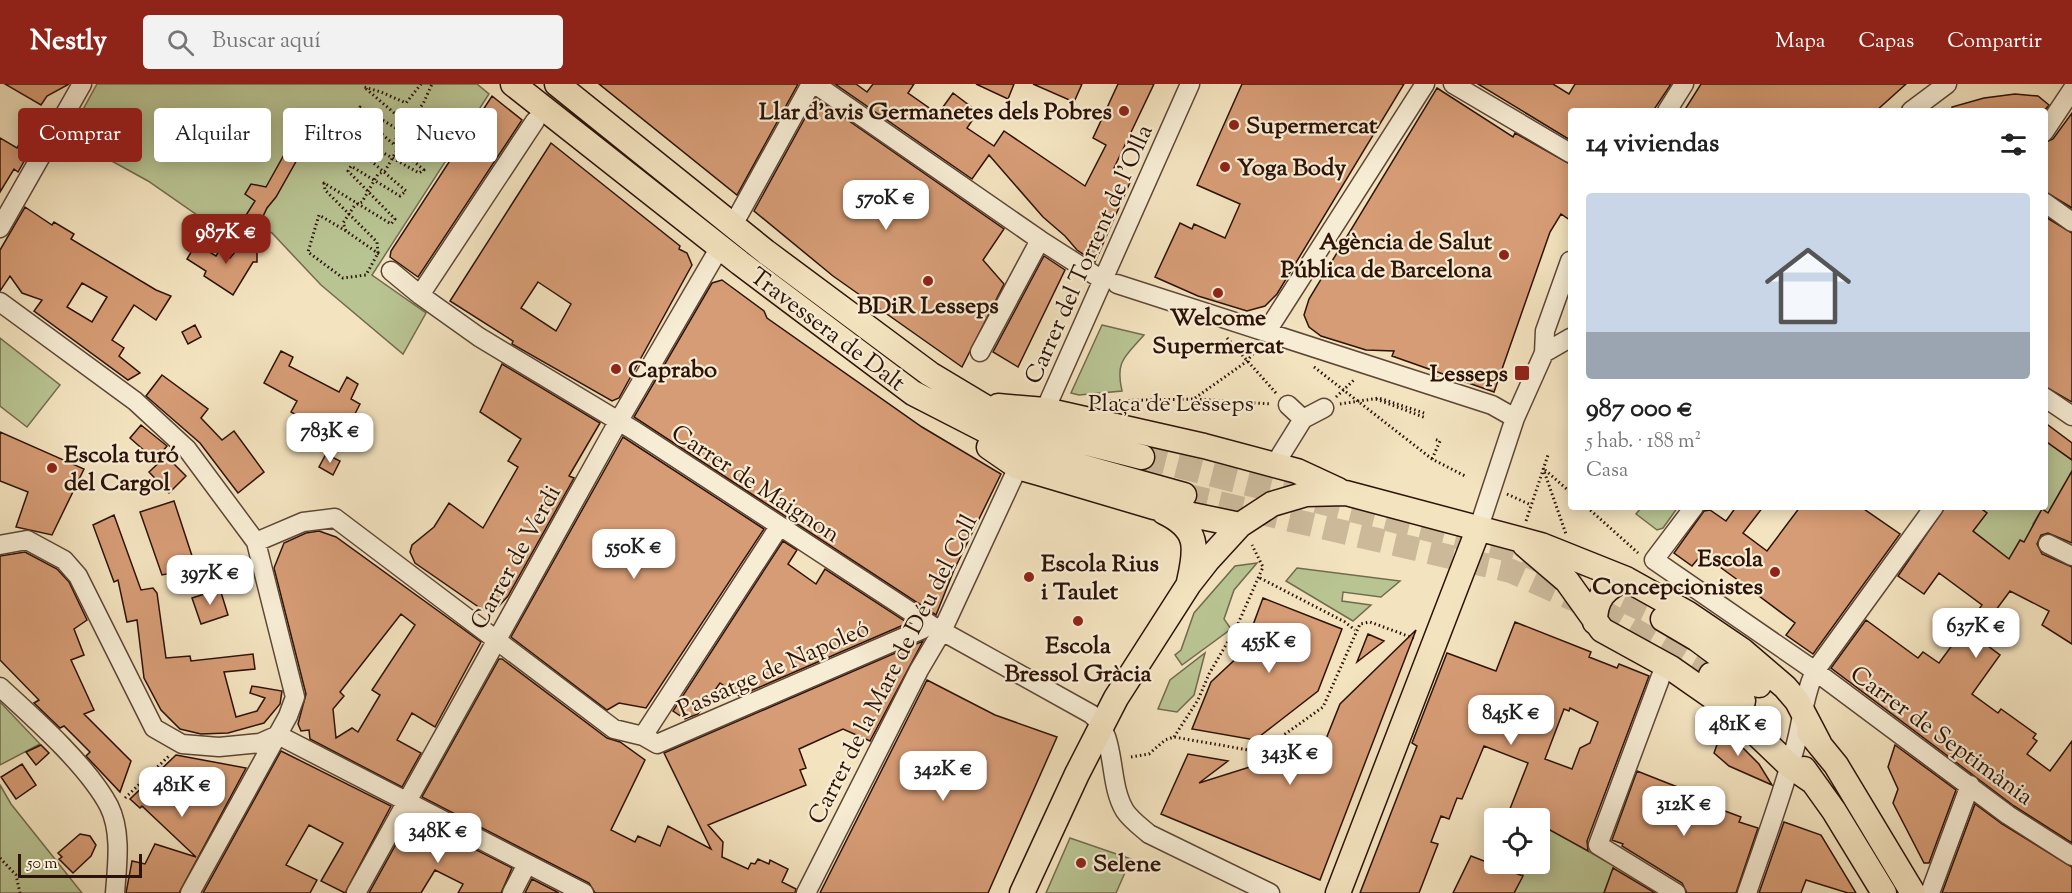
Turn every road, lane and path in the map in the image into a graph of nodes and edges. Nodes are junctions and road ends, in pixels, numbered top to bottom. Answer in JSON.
{"nodes":[{"id":1,"x":82,"y":84,"type":"edge"},
{"id":2,"x":421,"y":84,"type":"edge"},
{"id":3,"x":432,"y":84,"type":"edge"},
{"id":4,"x":513,"y":84,"type":"edge"},
{"id":5,"x":557,"y":84,"type":"edge"},
{"id":6,"x":813,"y":84,"type":"edge"},
{"id":7,"x":1190,"y":84,"type":"edge"},
{"id":8,"x":1425,"y":84,"type":"edge"},
{"id":9,"x":1454,"y":84,"type":"edge"},
{"id":10,"x":1684,"y":84,"type":"edge"},
{"id":11,"x":1947,"y":84,"type":"edge"},
{"id":12,"x":2072,"y":90,"type":"edge"},
{"id":13,"x":420,"y":108,"type":"edge"},
{"id":14,"x":1669,"y":108,"type":"edge"},
{"id":15,"x":1915,"y":108,"type":"edge"},
{"id":16,"x":395,"y":114,"type":"edge"},
{"id":17,"x":535,"y":121,"type":"dead end"},
{"id":18,"x":2048,"y":126,"type":"edge"},
{"id":19,"x":395,"y":127,"type":"edge"},
{"id":20,"x":395,"y":139,"type":"edge"},
{"id":21,"x":395,"y":144,"type":"joint"},
{"id":22,"x":1568,"y":152,"type":"edge"},
{"id":23,"x":395,"y":154,"type":"edge"},
{"id":24,"x":393,"y":158,"type":"junction"},
{"id":25,"x":400,"y":162,"type":"edge"},
{"id":26,"x":415,"y":162,"type":"edge"},
{"id":27,"x":382,"y":172,"type":"junction"},
{"id":28,"x":374,"y":180,"type":"junction"},
{"id":29,"x":368,"y":191,"type":"junction"},
{"id":30,"x":358,"y":203,"type":"junction"},
{"id":31,"x":2048,"y":205,"type":"edge"},
{"id":32,"x":5,"y":207,"type":"edge"},
{"id":33,"x":349,"y":213,"type":"junction"},
{"id":34,"x":2072,"y":222,"type":"edge"},
{"id":35,"x":733,"y":225,"type":"junction"},
{"id":36,"x":0,"y":228,"type":"edge"},
{"id":37,"x":346,"y":231,"type":"junction"},
{"id":38,"x":1040,"y":240,"type":"junction"},
{"id":39,"x":720,"y":247,"type":"junction"},
{"id":40,"x":378,"y":253,"type":"junction"},
{"id":41,"x":1568,"y":267,"type":"edge"},
{"id":42,"x":391,"y":271,"type":"joint"},
{"id":43,"x":1110,"y":282,"type":"junction"},
{"id":44,"x":420,"y":295,"type":"junction"},
{"id":45,"x":0,"y":302,"type":"edge"},
{"id":46,"x":1269,"y":332,"type":"junction"},
{"id":47,"x":1226,"y":337,"type":"dead end"},
{"id":48,"x":1568,"y":339,"type":"edge"},
{"id":49,"x":980,"y":352,"type":"dead end"},
{"id":50,"x":1544,"y":353,"type":"junction"},
{"id":51,"x":1307,"y":361,"type":"dead end"},
{"id":52,"x":1246,"y":362,"type":"junction"},
{"id":53,"x":1369,"y":365,"type":"junction"},
{"id":54,"x":1344,"y":390,"type":"junction"},
{"id":55,"x":1194,"y":399,"type":"junction"},
{"id":56,"x":2048,"y":400,"type":"edge"},
{"id":57,"x":1357,"y":401,"type":"junction"},
{"id":58,"x":1093,"y":402,"type":"dead end"},
{"id":59,"x":1288,"y":405,"type":"junction"},
{"id":60,"x":1324,"y":408,"type":"junction"},
{"id":61,"x":1426,"y":416,"type":"dead end"},
{"id":62,"x":2072,"y":416,"type":"edge"},
{"id":63,"x":1515,"y":418,"type":"junction"},
{"id":64,"x":1303,"y":419,"type":"junction"},
{"id":65,"x":618,"y":422,"type":"junction"},
{"id":66,"x":1031,"y":439,"type":"junction"},
{"id":67,"x":1434,"y":439,"type":"dead end"},
{"id":68,"x":1548,"y":455,"type":"dead end"},
{"id":69,"x":1280,"y":456,"type":"dead end"},
{"id":70,"x":1142,"y":457,"type":"tunnel mouth"},
{"id":71,"x":1432,"y":459,"type":"junction"},
{"id":72,"x":1543,"y":468,"type":"junction"},
{"id":73,"x":1467,"y":477,"type":"dead end"},
{"id":74,"x":1568,"y":490,"type":"edge"},
{"id":75,"x":1346,"y":493,"type":"junction"},
{"id":76,"x":1506,"y":493,"type":"dead end"},
{"id":77,"x":1184,"y":495,"type":"tunnel mouth"},
{"id":78,"x":1531,"y":505,"type":"junction"},
{"id":79,"x":1154,"y":507,"type":"junction"},
{"id":80,"x":1591,"y":510,"type":"edge"},
{"id":81,"x":1691,"y":510,"type":"edge"},
{"id":82,"x":1932,"y":510,"type":"edge"},
{"id":83,"x":779,"y":527,"type":"junction"},
{"id":84,"x":1478,"y":530,"type":"junction"},
{"id":85,"x":1523,"y":530,"type":"junction"},
{"id":86,"x":1246,"y":535,"type":"junction"},
{"id":87,"x":1568,"y":539,"type":"dead end"},
{"id":88,"x":256,"y":542,"type":"junction"},
{"id":89,"x":2048,"y":544,"type":"dead end"},
{"id":90,"x":0,"y":545,"type":"edge"},
{"id":91,"x":2072,"y":556,"type":"edge"},
{"id":92,"x":1648,"y":558,"type":"junction"},
{"id":93,"x":1259,"y":577,"type":"junction"},
{"id":94,"x":1626,"y":579,"type":"junction"},
{"id":95,"x":1189,"y":584,"type":"junction"},
{"id":96,"x":1663,"y":619,"type":"tunnel mouth"},
{"id":97,"x":1595,"y":622,"type":"junction"},
{"id":98,"x":924,"y":628,"type":"dead end"},
{"id":99,"x":1355,"y":630,"type":"junction"},
{"id":100,"x":942,"y":632,"type":"junction"},
{"id":101,"x":1420,"y":640,"type":"dead end"},
{"id":102,"x":495,"y":642,"type":"junction"},
{"id":103,"x":1671,"y":668,"type":"junction"},
{"id":104,"x":1815,"y":671,"type":"junction"},
{"id":105,"x":1711,"y":675,"type":"tunnel mouth"},
{"id":106,"x":0,"y":687,"type":"edge"},
{"id":107,"x":1802,"y":717,"type":"junction"},
{"id":108,"x":1101,"y":725,"type":"junction"},
{"id":109,"x":278,"y":735,"type":"junction"},
{"id":110,"x":643,"y":736,"type":"junction"},
{"id":111,"x":1174,"y":737,"type":"junction"},
{"id":112,"x":176,"y":750,"type":"dead end"},
{"id":113,"x":1131,"y":757,"type":"dead end"},
{"id":114,"x":1792,"y":760,"type":"junction"},
{"id":115,"x":1970,"y":785,"type":"junction"},
{"id":116,"x":408,"y":802,"type":"junction"},
{"id":117,"x":118,"y":805,"type":"dead end"},
{"id":118,"x":2072,"y":856,"type":"edge"},
{"id":119,"x":0,"y":858,"type":"edge"},
{"id":120,"x":527,"y":864,"type":"junction"},
{"id":121,"x":20,"y":893,"type":"edge"},
{"id":122,"x":115,"y":893,"type":"edge"},
{"id":123,"x":190,"y":893,"type":"edge"},
{"id":124,"x":356,"y":893,"type":"edge"},
{"id":125,"x":512,"y":893,"type":"edge"},
{"id":126,"x":584,"y":893,"type":"edge"},
{"id":127,"x":806,"y":893,"type":"edge"},
{"id":128,"x":1022,"y":893,"type":"edge"},
{"id":129,"x":1270,"y":893,"type":"edge"},
{"id":130,"x":1338,"y":893,"type":"edge"},
{"id":131,"x":1676,"y":893,"type":"edge"},
{"id":132,"x":1747,"y":893,"type":"edge"},
{"id":133,"x":1884,"y":893,"type":"edge"},
{"id":134,"x":1914,"y":893,"type":"edge"},
{"id":135,"x":1930,"y":893,"type":"edge"}],
"edges":[{"from":1,"to":32,"type":"street"},
{"from":2,"to":16,"type":"path"},
{"from":3,"to":13,"type":"path"},
{"from":4,"to":39,"type":"main road","name":"Travessera de Dalt"},
{"from":5,"to":35,"type":"main road","name":"Travessera de Dalt"},
{"from":6,"to":35,"type":"street"},
{"from":6,"to":38,"type":"street"},
{"from":7,"to":43,"type":"street","name":"Carrer del Torrent de l'Olla"},
{"from":8,"to":46,"type":"street"},
{"from":9,"to":22,"type":"street"},
{"from":10,"to":14,"type":"street"},
{"from":11,"to":15,"type":"street"},
{"from":12,"to":18,"type":"street"},
{"from":17,"to":44,"type":"street"},
{"from":19,"to":21,"type":"path"},
{"from":20,"to":21,"type":"path"},
{"from":23,"to":24,"type":"path"},
{"from":24,"to":27,"type":"path"},
{"from":24,"to":27,"type":"path"},
{"from":25,"to":26,"type":"path"},
{"from":27,"to":28,"type":"path"},
{"from":27,"to":28,"type":"path"},
{"from":28,"to":29,"type":"path"},
{"from":28,"to":29,"type":"path"},
{"from":29,"to":30,"type":"path"},
{"from":29,"to":30,"type":"path"},
{"from":30,"to":33,"type":"path"},
{"from":30,"to":33,"type":"path"},
{"from":31,"to":34,"type":"street"},
{"from":32,"to":36,"type":"street"},
{"from":33,"to":37,"type":"path"},
{"from":33,"to":40,"type":"path"},
{"from":35,"to":39,"type":"main road"},
{"from":35,"to":66,"type":"main road","name":"Travessera de Dalt"},
{"from":37,"to":40,"type":"path"},
{"from":37,"to":40,"type":"path"},
{"from":38,"to":43,"type":"street"},
{"from":38,"to":49,"type":"street"},
{"from":39,"to":65,"type":"street","name":"Carrer de Verdi"},
{"from":39,"to":66,"type":"main road","name":"Travessera de Dalt"},
{"from":40,"to":42,"type":"path"},
{"from":41,"to":50,"type":"street"},
{"from":42,"to":44,"type":"street","name":"Carrer de Maignon"},
{"from":43,"to":46,"type":"street"},
{"from":43,"to":66,"type":"street","name":"Carrer del Torrent de l'Olla"},
{"from":44,"to":65,"type":"street","name":"Carrer de Maignon"},
{"from":45,"to":88,"type":"street"},
{"from":46,"to":52,"type":"path"},
{"from":46,"to":53,"type":"street"},
{"from":47,"to":52,"type":"path"},
{"from":48,"to":50,"type":"street"},
{"from":50,"to":63,"type":"street"},
{"from":51,"to":54,"type":"path"},
{"from":52,"to":55,"type":"path"},
{"from":52,"to":59,"type":"path"},
{"from":53,"to":54,"type":"path"},
{"from":53,"to":63,"type":"street"},
{"from":54,"to":57,"type":"path"},
{"from":54,"to":60,"type":"path"},
{"from":55,"to":58,"type":"path","name":"Plaça de Lesseps"},
{"from":55,"to":59,"type":"path","name":"Plaça de Lesseps"},
{"from":56,"to":62,"type":"street"},
{"from":57,"to":60,"type":"path"},
{"from":57,"to":61,"type":"path"},
{"from":57,"to":71,"type":"path"},
{"from":59,"to":64,"type":"street","name":"Plaça de Lesseps"},
{"from":60,"to":64,"type":"street"},
{"from":63,"to":84,"type":"street"},
{"from":64,"to":69,"type":"street"},
{"from":65,"to":83,"type":"street","name":"Carrer de Maignon"},
{"from":65,"to":102,"type":"street","name":"Carrer de Verdi"},
{"from":66,"to":70,"type":"main road","name":"Travessera de Dalt"},
{"from":66,"to":75,"type":"main road"},
{"from":66,"to":77,"type":"main road","name":"Travessera de Dalt"},
{"from":66,"to":79,"type":"main road"},
{"from":66,"to":100,"type":"street","name":"Carrer de la Mare de Déu del Coll"},
{"from":67,"to":71,"type":"path"},
{"from":68,"to":72,"type":"path"},
{"from":71,"to":73,"type":"path"},
{"from":72,"to":74,"type":"path"},
{"from":72,"to":78,"type":"path"},
{"from":72,"to":87,"type":"path"},
{"from":75,"to":84,"type":"main road"},
{"from":75,"to":86,"type":"main road"},
{"from":76,"to":78,"type":"path"},
{"from":78,"to":85,"type":"path"},
{"from":79,"to":86,"type":"main road"},
{"from":79,"to":95,"type":"main road"},
{"from":80,"to":92,"type":"path"},
{"from":81,"to":92,"type":"street"},
{"from":82,"to":104,"type":"street"},
{"from":83,"to":100,"type":"street","name":"Carrer de Maignon"},
{"from":83,"to":110,"type":"street"},
{"from":84,"to":85,"type":"main road"},
{"from":84,"to":130,"type":"main road"},
{"from":85,"to":94,"type":"main road"},
{"from":85,"to":97,"type":"main road"},
{"from":86,"to":93,"type":"path"},
{"from":86,"to":95,"type":"main road"},
{"from":88,"to":102,"type":"street"},
{"from":88,"to":109,"type":"street"},
{"from":89,"to":91,"type":"street"},
{"from":90,"to":109,"type":"street"},
{"from":92,"to":104,"type":"street","name":"Carrer de Septimània"},
{"from":93,"to":99,"type":"path"},
{"from":93,"to":111,"type":"path"},
{"from":94,"to":97,"type":"main road"},
{"from":94,"to":107,"type":"main road"},
{"from":95,"to":108,"type":"main road"},
{"from":96,"to":107,"type":"main road"},
{"from":97,"to":103,"type":"main road"},
{"from":98,"to":110,"type":"street","name":"Passatge de Napoleó"},
{"from":99,"to":101,"type":"path"},
{"from":99,"to":111,"type":"path"},
{"from":100,"to":108,"type":"street","name":"Carrer de Maignon"},
{"from":100,"to":127,"type":"street","name":"Carrer de la Mare de Déu del Coll"},
{"from":102,"to":110,"type":"street"},
{"from":102,"to":116,"type":"street","name":"Carrer de Verdi"},
{"from":103,"to":114,"type":"main road"},
{"from":103,"to":131,"type":"street"},
{"from":104,"to":107,"type":"street"},
{"from":104,"to":115,"type":"street","name":"Carrer de Septimània"},
{"from":105,"to":114,"type":"main road"},
{"from":106,"to":122,"type":"street"},
{"from":107,"to":114,"type":"street"},
{"from":107,"to":134,"type":"main road"},
{"from":108,"to":128,"type":"main road"},
{"from":108,"to":129,"type":"street"},
{"from":109,"to":116,"type":"street"},
{"from":109,"to":123,"type":"street"},
{"from":111,"to":113,"type":"path"},
{"from":112,"to":117,"type":"path"},
{"from":114,"to":132,"type":"street"},
{"from":114,"to":133,"type":"main road"},
{"from":115,"to":118,"type":"street","name":"Carrer de Septimània"},
{"from":115,"to":135,"type":"street"},
{"from":116,"to":120,"type":"street"},
{"from":116,"to":124,"type":"street","name":"Carrer de Verdi"},
{"from":119,"to":121,"type":"path"},
{"from":120,"to":125,"type":"street"},
{"from":120,"to":126,"type":"street"}]}
